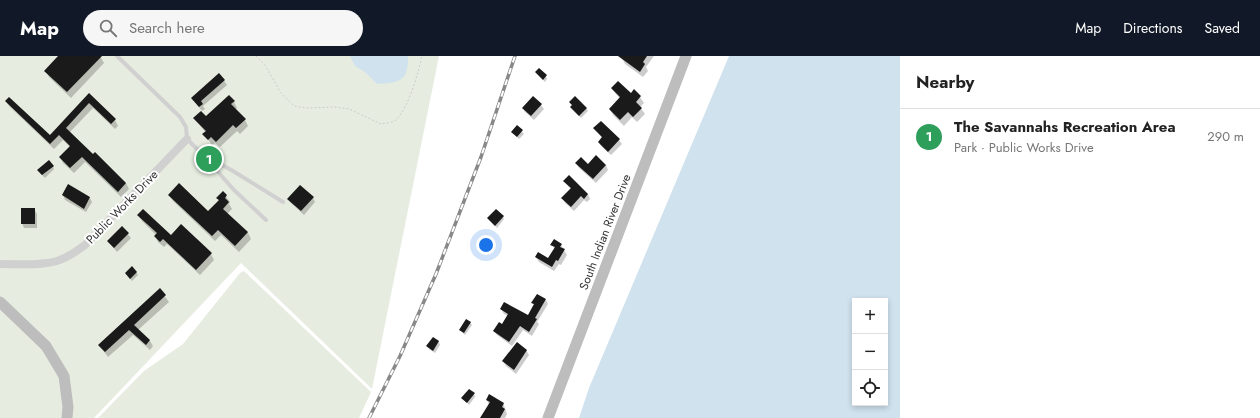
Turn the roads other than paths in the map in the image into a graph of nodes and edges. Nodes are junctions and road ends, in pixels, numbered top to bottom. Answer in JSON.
{"nodes":[{"id":1,"x":117,"y":56,"type":"edge"},
{"id":2,"x":686,"y":56,"type":"edge"},
{"id":3,"x":187,"y":139,"type":"junction"},
{"id":4,"x":202,"y":154,"type":"junction"},
{"id":5,"x":283,"y":202,"type":"dead end"},
{"id":6,"x":266,"y":220,"type":"dead end"},
{"id":7,"x":0,"y":264,"type":"edge"},
{"id":8,"x":0,"y":302,"type":"edge"},
{"id":9,"x":67,"y":418,"type":"edge"},
{"id":10,"x":548,"y":418,"type":"edge"}],
"edges":[{"from":1,"to":3,"type":"lane"},
{"from":2,"to":10,"type":"main road","name":"South Indian River Drive"},
{"from":3,"to":4,"type":"lane"},
{"from":3,"to":7,"type":"street","name":"Public Works Drive"},
{"from":4,"to":5,"type":"lane"},
{"from":4,"to":6,"type":"lane"},
{"from":8,"to":9,"type":"main road"}]}
